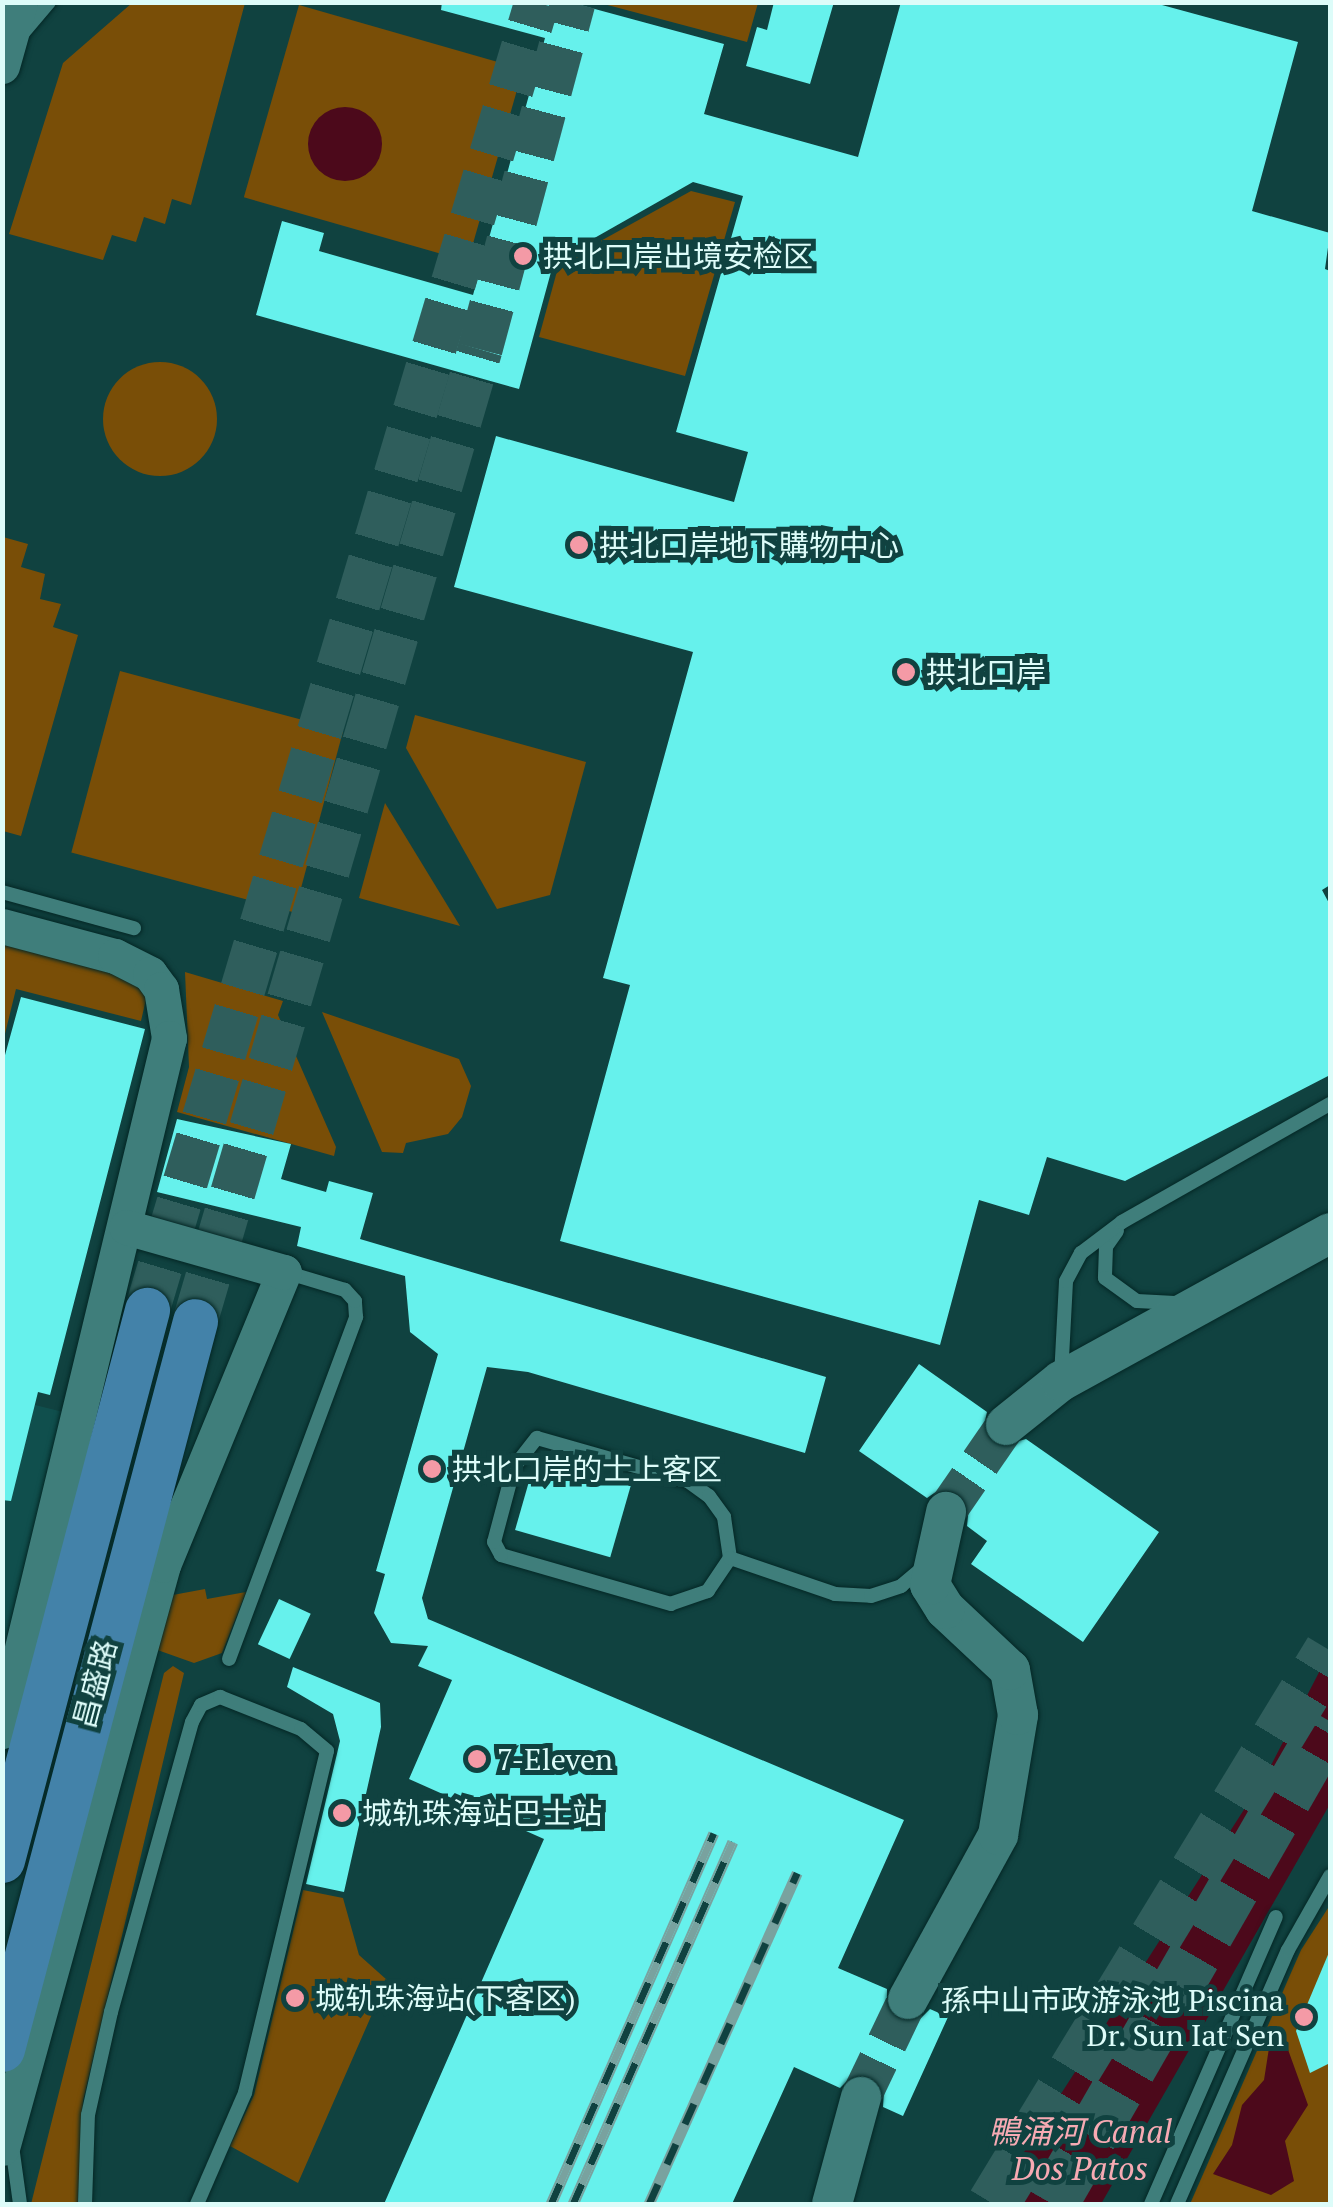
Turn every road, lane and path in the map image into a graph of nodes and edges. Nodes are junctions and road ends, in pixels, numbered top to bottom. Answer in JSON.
{"nodes":[{"id":1,"x":20,"y":2,"type":"edge"},
{"id":2,"x":49,"y":2,"type":"edge"},
{"id":3,"x":4,"y":60,"type":"edge"},
{"id":4,"x":2,"y":892,"type":"edge"},
{"id":5,"x":2,"y":926,"type":"edge"},
{"id":6,"x":134,"y":928,"type":"dead end"},
{"id":7,"x":1330,"y":1104,"type":"edge"},
{"id":8,"x":1122,"y":1222,"type":"junction"},
{"id":9,"x":126,"y":1227,"type":"junction"},
{"id":10,"x":1330,"y":1234,"type":"edge"},
{"id":11,"x":284,"y":1272,"type":"junction"},
{"id":12,"x":1216,"y":1296,"type":"junction"},
{"id":13,"x":147,"y":1310,"type":"tunnel mouth"},
{"id":14,"x":195,"y":1321,"type":"tunnel mouth"},
{"id":15,"x":1062,"y":1381,"type":"junction"},
{"id":16,"x":1006,"y":1424,"type":"tunnel mouth"},
{"id":17,"x":946,"y":1512,"type":"tunnel mouth"},
{"id":18,"x":730,"y":1558,"type":"junction"},
{"id":19,"x":930,"y":1562,"type":"junction"},
{"id":20,"x":229,"y":1659,"type":"dead end"},
{"id":21,"x":2,"y":1731,"type":"edge"},
{"id":22,"x":2,"y":1860,"type":"edge"},
{"id":23,"x":1330,"y":1876,"type":"edge"},
{"id":24,"x":1276,"y":1917,"type":"dead end"},
{"id":25,"x":908,"y":1998,"type":"tunnel mouth"},
{"id":26,"x":2,"y":2049,"type":"edge"},
{"id":27,"x":869,"y":2101,"type":"joint"},
{"id":28,"x":7,"y":2138,"type":"edge"},
{"id":29,"x":20,"y":2204,"type":"edge"},
{"id":30,"x":85,"y":2204,"type":"edge"},
{"id":31,"x":197,"y":2204,"type":"edge"},
{"id":32,"x":832,"y":2204,"type":"edge"},
{"id":33,"x":848,"y":2204,"type":"edge"},
{"id":34,"x":1151,"y":2204,"type":"edge"},
{"id":35,"x":1177,"y":2204,"type":"edge"}],
"edges":[{"from":1,"to":3,"type":"street"},
{"from":2,"to":3,"type":"lane"},
{"from":4,"to":6,"type":"lane"},
{"from":5,"to":9,"type":"street"},
{"from":7,"to":8,"type":"lane"},
{"from":8,"to":12,"type":"lane"},
{"from":8,"to":15,"type":"lane"},
{"from":9,"to":11,"type":"street"},
{"from":9,"to":21,"type":"street"},
{"from":10,"to":12,"type":"main road"},
{"from":11,"to":20,"type":"lane"},
{"from":11,"to":28,"type":"street"},
{"from":12,"to":15,"type":"main road"},
{"from":13,"to":22,"type":"main road","name":"昌盛路"},
{"from":14,"to":26,"type":"main road","name":"昌盛路"},
{"from":15,"to":16,"type":"main road"},
{"from":17,"to":19,"type":"main road"},
{"from":18,"to":18,"type":"lane"},
{"from":18,"to":19,"type":"lane"},
{"from":19,"to":25,"type":"main road"},
{"from":23,"to":35,"type":"lane"},
{"from":24,"to":34,"type":"lane"},
{"from":27,"to":32,"type":"main road"},
{"from":27,"to":33,"type":"lane"},
{"from":28,"to":29,"type":"lane"},
{"from":30,"to":31,"type":"lane"}]}
